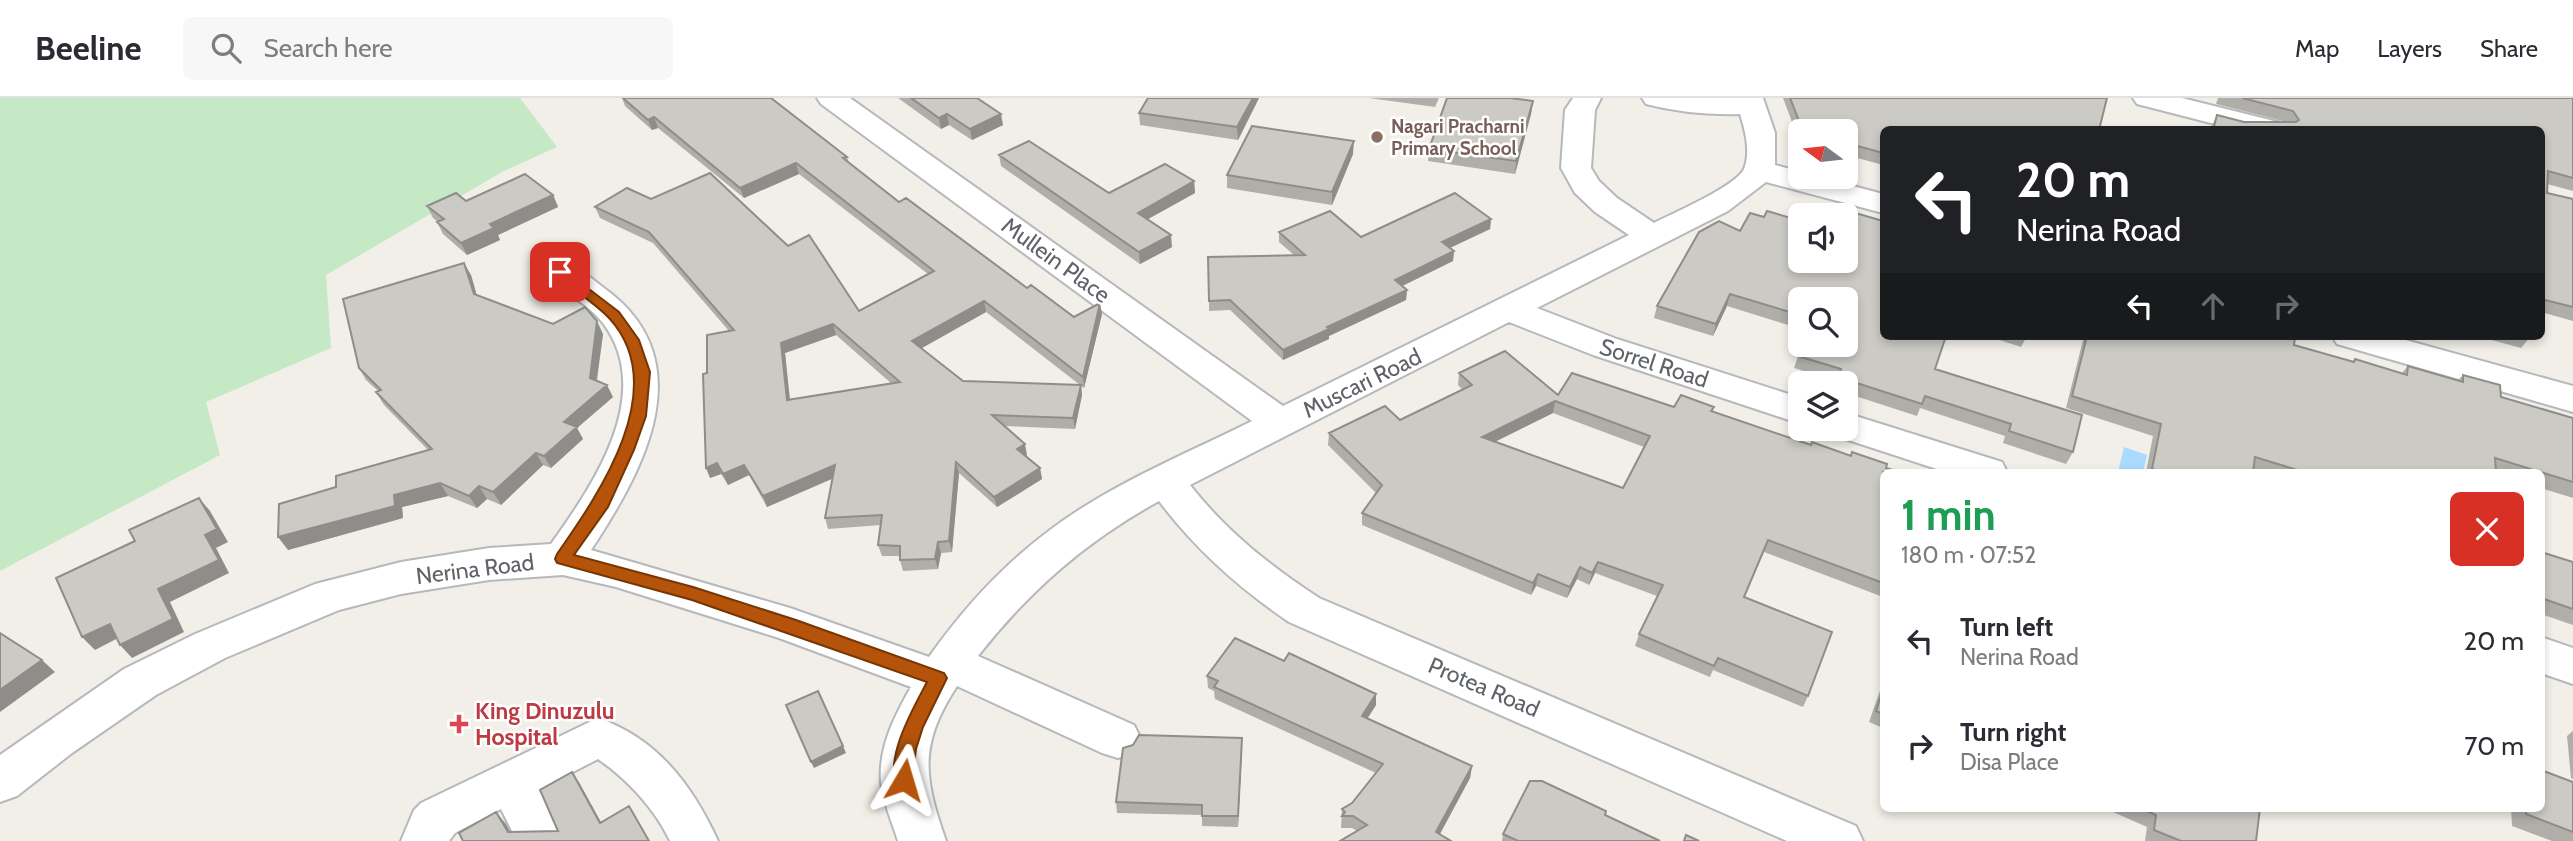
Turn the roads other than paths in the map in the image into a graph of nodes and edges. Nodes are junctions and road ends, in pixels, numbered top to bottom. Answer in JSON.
{"nodes":[{"id":1,"x":831,"y":98,"type":"edge"},
{"id":2,"x":1587,"y":98,"type":"edge"},
{"id":3,"x":1656,"y":98,"type":"edge"},
{"id":4,"x":2147,"y":98,"type":"edge"},
{"id":5,"x":1750,"y":102,"type":"edge"},
{"id":6,"x":2260,"y":126,"type":"edge"},
{"id":7,"x":1759,"y":170,"type":"junction"},
{"id":8,"x":1880,"y":203,"type":"edge"},
{"id":9,"x":1653,"y":237,"type":"junction"},
{"id":10,"x":560,"y":272,"type":"dead end"},
{"id":11,"x":1509,"y":310,"type":"junction"},
{"id":12,"x":2363,"y":340,"type":"edge"},
{"id":13,"x":2573,"y":400,"type":"edge"},
{"id":14,"x":1788,"y":407,"type":"edge"},
{"id":15,"x":1280,"y":423,"type":"junction"},
{"id":16,"x":1858,"y":430,"type":"edge"},
{"id":17,"x":1979,"y":469,"type":"edge"},
{"id":18,"x":1165,"y":481,"type":"junction"},
{"id":19,"x":563,"y":559,"type":"junction"},
{"id":20,"x":2545,"y":656,"type":"edge"},
{"id":21,"x":2573,"y":666,"type":"edge"},
{"id":22,"x":943,"y":671,"type":"junction"},
{"id":23,"x":1118,"y":739,"type":"dead end"},
{"id":24,"x":511,"y":780,"type":"junction"},
{"id":25,"x":0,"y":782,"type":"edge"},
{"id":26,"x":425,"y":841,"type":"edge"},
{"id":27,"x":541,"y":841,"type":"edge"},
{"id":28,"x":694,"y":841,"type":"edge"},
{"id":29,"x":922,"y":841,"type":"edge"},
{"id":30,"x":1839,"y":841,"type":"edge"}],
"edges":[{"from":1,"to":15,"type":"street","name":"Mullein Place"},
{"from":2,"to":9,"type":"street"},
{"from":3,"to":5,"type":"street"},
{"from":4,"to":6,"type":"street"},
{"from":5,"to":7,"type":"street"},
{"from":7,"to":8,"type":"street"},
{"from":7,"to":9,"type":"street","name":"Muscari Road"},
{"from":9,"to":11,"type":"street","name":"Muscari Road"},
{"from":10,"to":19,"type":"street"},
{"from":11,"to":14,"type":"street","name":"Sorrel Road"},
{"from":11,"to":15,"type":"street","name":"Muscari Road"},
{"from":12,"to":13,"type":"street"},
{"from":15,"to":18,"type":"street","name":"Muscari Road"},
{"from":16,"to":17,"type":"street"},
{"from":18,"to":22,"type":"street","name":"Muscari Road"},
{"from":18,"to":30,"type":"street","name":"Protea Road"},
{"from":19,"to":22,"type":"street","name":"Nerina Road"},
{"from":19,"to":25,"type":"street","name":"Nerina Road"},
{"from":20,"to":21,"type":"street"},
{"from":22,"to":23,"type":"street","name":"Nerina Road"},
{"from":22,"to":29,"type":"street"},
{"from":24,"to":26,"type":"street"},
{"from":24,"to":27,"type":"street"},
{"from":24,"to":28,"type":"street"}]}
